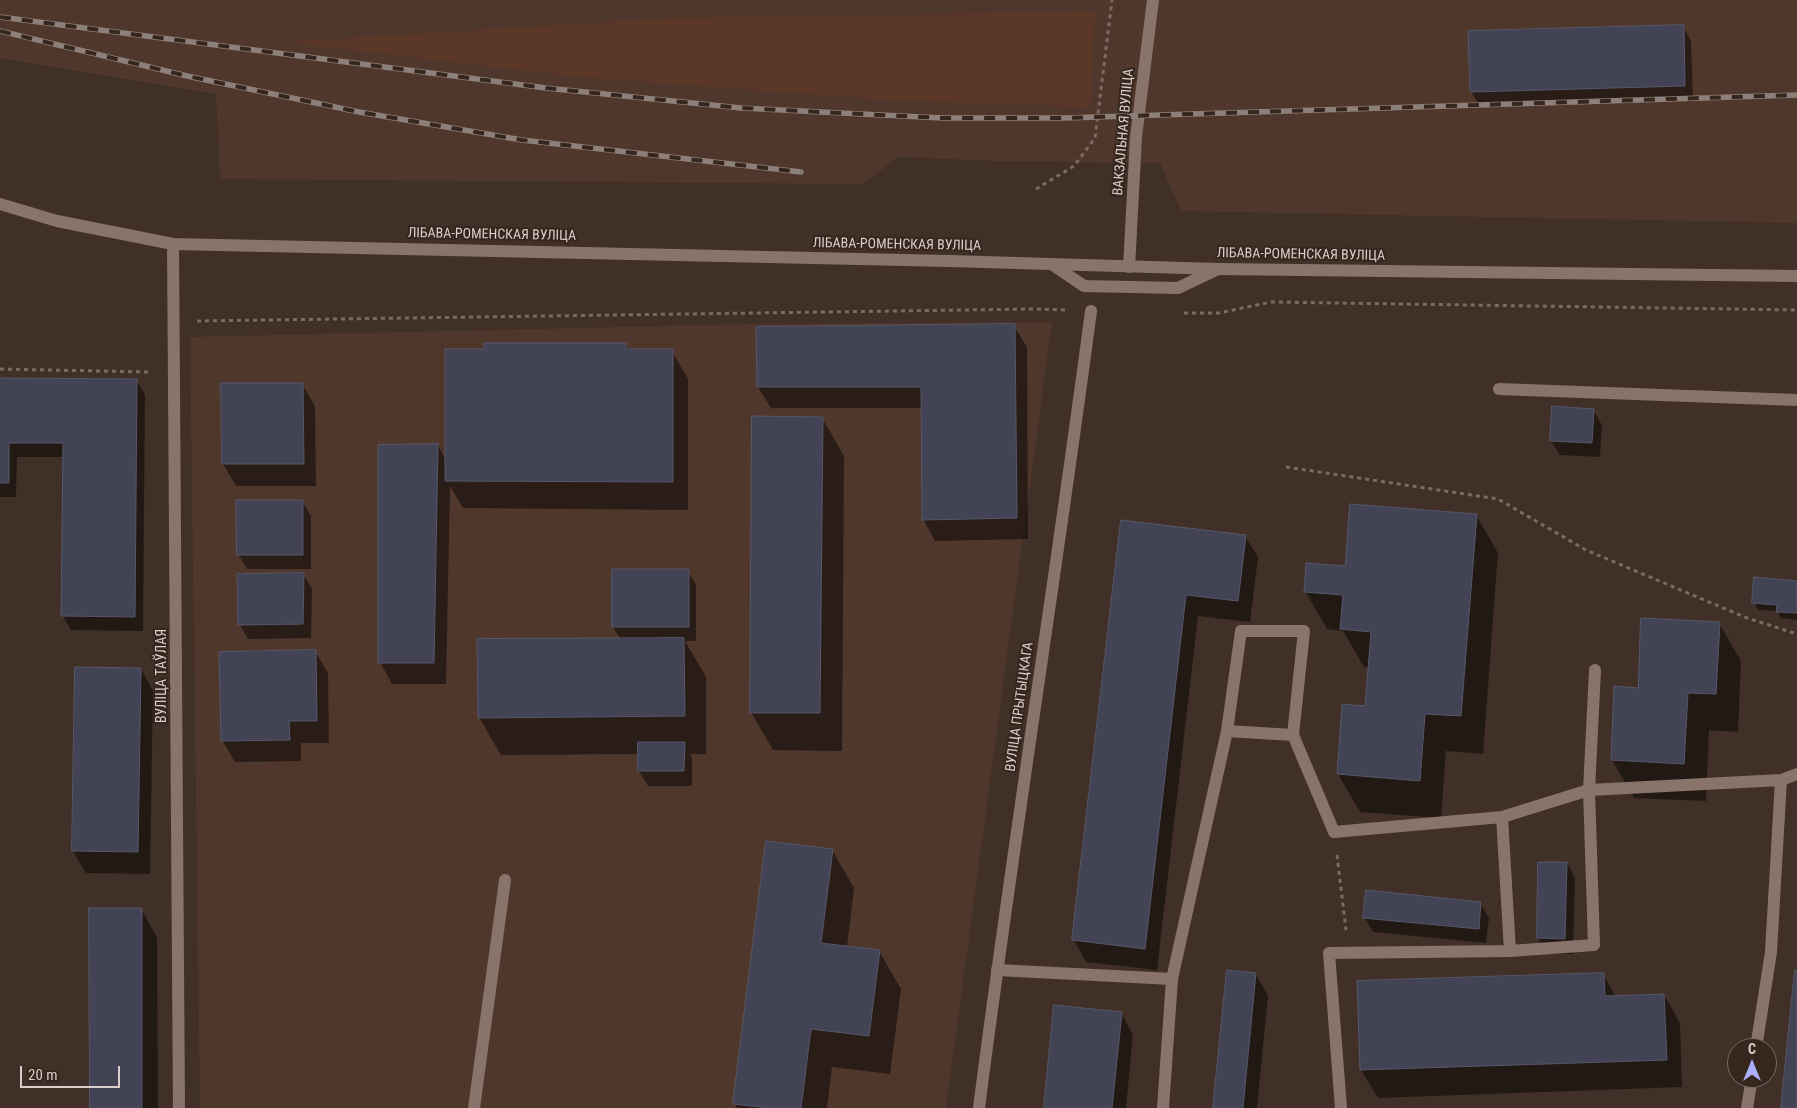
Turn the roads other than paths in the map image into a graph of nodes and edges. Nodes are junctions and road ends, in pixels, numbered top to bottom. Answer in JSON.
{"nodes":[{"id":1,"x":1154,"y":0,"type":"edge"},
{"id":2,"x":0,"y":204,"type":"edge"},
{"id":3,"x":173,"y":244,"type":"junction"},
{"id":4,"x":1053,"y":265,"type":"junction"},
{"id":5,"x":1129,"y":267,"type":"junction"},
{"id":6,"x":1218,"y":269,"type":"junction"},
{"id":7,"x":1797,"y":276,"type":"edge"},
{"id":8,"x":1092,"y":311,"type":"road end"},
{"id":9,"x":1499,"y":389,"type":"dead end"},
{"id":10,"x":1797,"y":400,"type":"edge"},
{"id":11,"x":1594,"y":670,"type":"dead end"},
{"id":12,"x":1227,"y":731,"type":"junction"},
{"id":13,"x":1293,"y":735,"type":"junction"},
{"id":14,"x":1797,"y":774,"type":"edge"},
{"id":15,"x":1781,"y":780,"type":"junction"},
{"id":16,"x":1589,"y":790,"type":"junction"},
{"id":17,"x":1502,"y":817,"type":"junction"},
{"id":18,"x":505,"y":880,"type":"dead end"},
{"id":19,"x":1510,"y":951,"type":"junction"},
{"id":20,"x":996,"y":970,"type":"junction"},
{"id":21,"x":1172,"y":979,"type":"junction"},
{"id":22,"x":1758,"y":1038,"type":"edge"},
{"id":23,"x":1750,"y":1088,"type":"edge"},
{"id":24,"x":180,"y":1108,"type":"edge"},
{"id":25,"x":474,"y":1108,"type":"edge"},
{"id":26,"x":979,"y":1108,"type":"edge"},
{"id":27,"x":1162,"y":1108,"type":"edge"},
{"id":28,"x":1341,"y":1108,"type":"edge"},
{"id":29,"x":1747,"y":1108,"type":"edge"}],
"edges":[{"from":1,"to":5,"type":"street","name":"ВАКЗАЛЬНАЯ ВУЛІЦА"},
{"from":2,"to":3,"type":"street","name":"ЛІБАВА-РОМЕНСКАЯ ВУЛІЦА"},
{"from":3,"to":4,"type":"street","name":"ЛІБАВА-РОМЕНСКАЯ ВУЛІЦА"},
{"from":3,"to":24,"type":"street","name":"ВУЛІЦА ТАЎЛАЯ"},
{"from":4,"to":5,"type":"street","name":"ЛІБАВА-РОМЕНСКАЯ ВУЛІЦА"},
{"from":4,"to":6,"type":"street"},
{"from":5,"to":6,"type":"street","name":"ЛІБАВА-РОМЕНСКАЯ ВУЛІЦА"},
{"from":6,"to":7,"type":"street","name":"ЛІБАВА-РОМЕНСКАЯ ВУЛІЦА"},
{"from":8,"to":20,"type":"street","name":"ВУЛІЦА ПРЫТЫЦКАГА"},
{"from":9,"to":10,"type":"street"},
{"from":11,"to":16,"type":"street"},
{"from":12,"to":13,"type":"street"},
{"from":12,"to":13,"type":"street"},
{"from":12,"to":21,"type":"street"},
{"from":13,"to":17,"type":"street"},
{"from":14,"to":15,"type":"street"},
{"from":15,"to":16,"type":"street"},
{"from":15,"to":22,"type":"street"},
{"from":16,"to":17,"type":"street"},
{"from":16,"to":19,"type":"street"},
{"from":17,"to":19,"type":"street"},
{"from":18,"to":25,"type":"street"},
{"from":19,"to":28,"type":"street"},
{"from":20,"to":21,"type":"street"},
{"from":20,"to":26,"type":"street","name":"ВУЛІЦА ПРЫТЫЦКАГА"},
{"from":21,"to":27,"type":"street"},
{"from":23,"to":29,"type":"street"}]}
